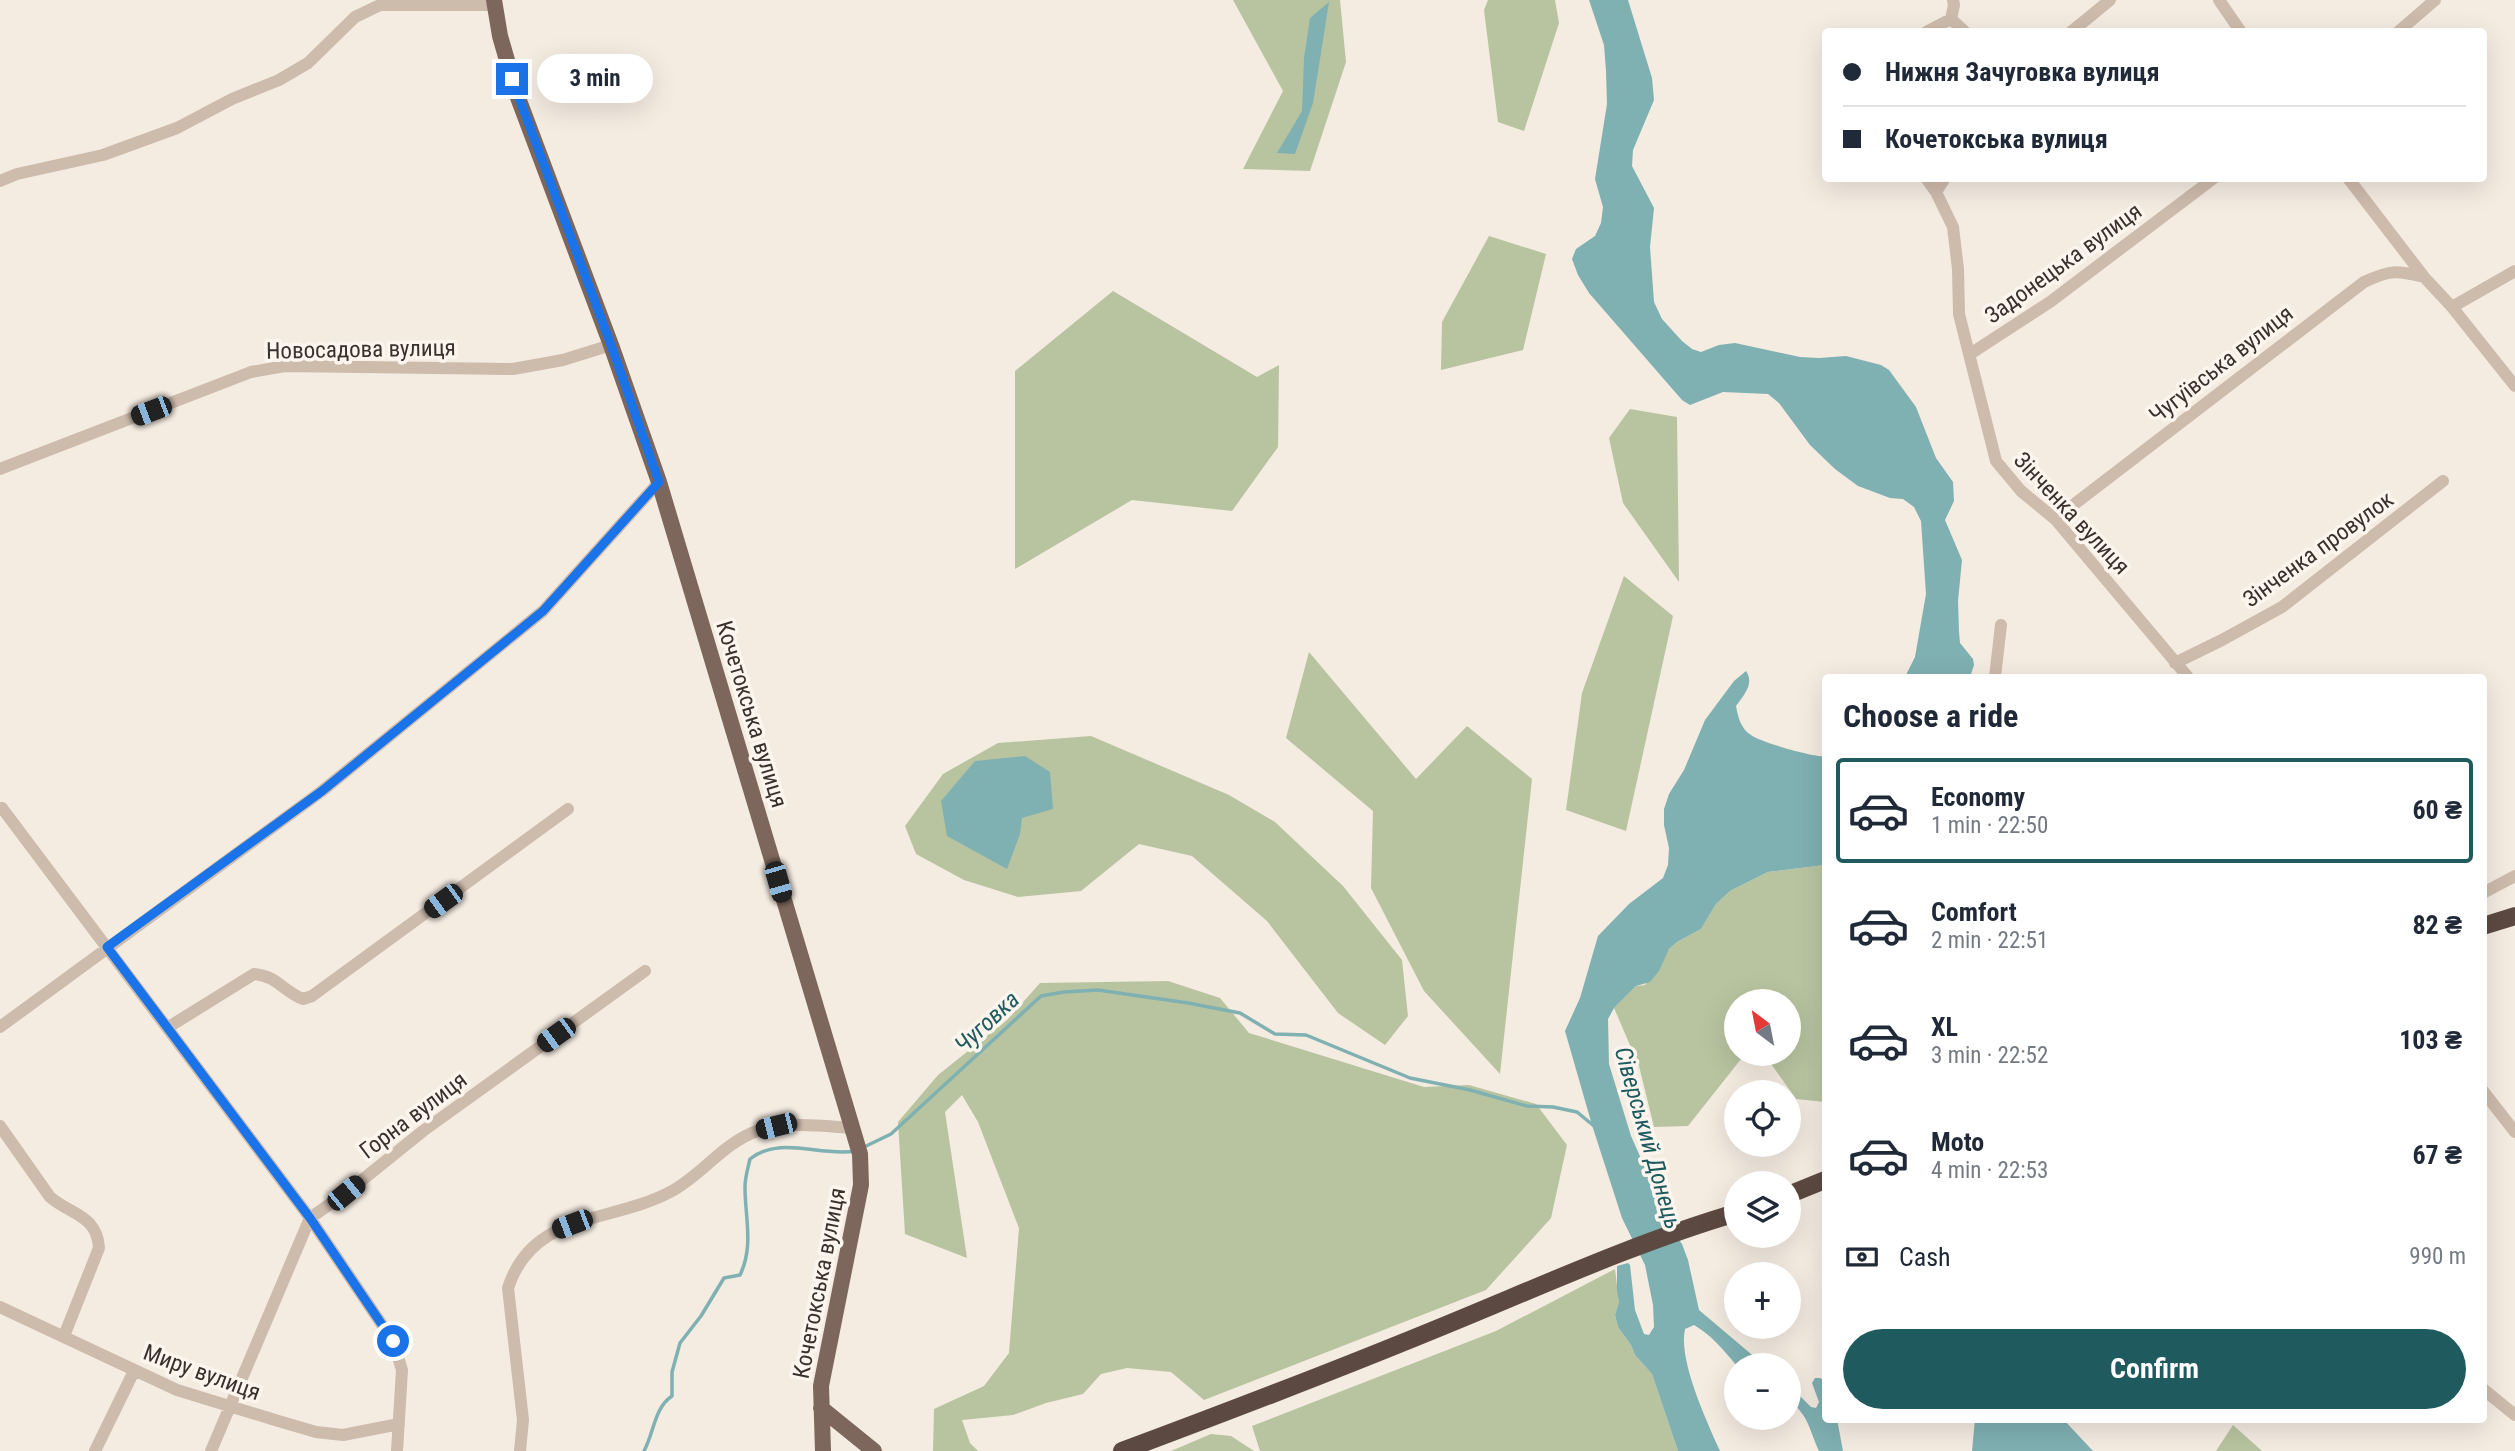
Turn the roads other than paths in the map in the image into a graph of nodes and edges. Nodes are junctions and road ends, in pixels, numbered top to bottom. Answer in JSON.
{"nodes":[{"id":1,"x":1953,"y":0,"type":"edge"},
{"id":2,"x":2110,"y":0,"type":"edge"},
{"id":3,"x":2219,"y":0,"type":"edge"},
{"id":4,"x":2435,"y":0,"type":"edge"},
{"id":5,"x":494,"y":3,"type":"edge"},
{"id":6,"x":1951,"y":19,"type":"junction"},
{"id":7,"x":1934,"y":28,"type":"edge"},
{"id":8,"x":1961,"y":28,"type":"edge"},
{"id":9,"x":2076,"y":28,"type":"edge"},
{"id":10,"x":2238,"y":28,"type":"edge"},
{"id":11,"x":2403,"y":28,"type":"edge"},
{"id":12,"x":0,"y":181,"type":"edge"},
{"id":13,"x":1929,"y":182,"type":"edge"},
{"id":14,"x":1942,"y":182,"type":"edge"},
{"id":15,"x":2209,"y":182,"type":"edge"},
{"id":16,"x":2351,"y":182,"type":"edge"},
{"id":17,"x":1936,"y":192,"type":"junction"},
{"id":18,"x":2515,"y":271,"type":"edge"},
{"id":19,"x":2424,"y":277,"type":"junction"},
{"id":20,"x":2452,"y":307,"type":"junction"},
{"id":21,"x":611,"y":345,"type":"junction"},
{"id":22,"x":1970,"y":354,"type":"junction"},
{"id":23,"x":2515,"y":386,"type":"edge"},
{"id":24,"x":0,"y":469,"type":"edge"},
{"id":25,"x":2443,"y":481,"type":"dead end"},
{"id":26,"x":659,"y":482,"type":"junction"},
{"id":27,"x":2054,"y":519,"type":"junction"},
{"id":28,"x":2001,"y":625,"type":"dead end"},
{"id":29,"x":2175,"y":663,"type":"junction"},
{"id":30,"x":1994,"y":674,"type":"edge"},
{"id":31,"x":2185,"y":674,"type":"edge"},
{"id":32,"x":2,"y":808,"type":"dead end"},
{"id":33,"x":568,"y":809,"type":"dead end"},
{"id":34,"x":2515,"y":876,"type":"edge"},
{"id":35,"x":2487,"y":892,"type":"edge"},
{"id":36,"x":2515,"y":916,"type":"edge"},
{"id":37,"x":2487,"y":925,"type":"edge"},
{"id":38,"x":107,"y":947,"type":"junction"},
{"id":39,"x":646,"y":971,"type":"dead end"},
{"id":40,"x":0,"y":1027,"type":"edge"},
{"id":41,"x":167,"y":1028,"type":"junction"},
{"id":42,"x":2487,"y":1096,"type":"edge"},
{"id":43,"x":0,"y":1126,"type":"edge"},
{"id":44,"x":2515,"y":1132,"type":"edge"},
{"id":45,"x":857,"y":1142,"type":"junction"},
{"id":46,"x":1822,"y":1181,"type":"edge"},
{"id":47,"x":1801,"y":1190,"type":"edge"},
{"id":48,"x":1724,"y":1217,"type":"edge"},
{"id":49,"x":310,"y":1218,"type":"junction"},
{"id":50,"x":0,"y":1307,"type":"edge"},
{"id":51,"x":64,"y":1336,"type":"junction"},
{"id":52,"x":134,"y":1371,"type":"junction"},
{"id":53,"x":2487,"y":1392,"type":"edge"},
{"id":54,"x":229,"y":1405,"type":"junction"},
{"id":55,"x":821,"y":1408,"type":"junction"},
{"id":56,"x":2515,"y":1415,"type":"edge"},
{"id":57,"x":399,"y":1424,"type":"junction"},
{"id":58,"x":95,"y":1451,"type":"edge"},
{"id":59,"x":211,"y":1451,"type":"edge"},
{"id":60,"x":397,"y":1451,"type":"edge"},
{"id":61,"x":520,"y":1451,"type":"edge"},
{"id":62,"x":823,"y":1451,"type":"edge"},
{"id":63,"x":874,"y":1451,"type":"edge"},
{"id":64,"x":1122,"y":1451,"type":"edge"}],
"edges":[{"from":1,"to":6,"type":"street"},
{"from":2,"to":9,"type":"street"},
{"from":3,"to":10,"type":"street"},
{"from":4,"to":11,"type":"street"},
{"from":5,"to":12,"type":"street"},
{"from":5,"to":21,"type":"main road","name":"Кочетокська вулиця"},
{"from":6,"to":7,"type":"street"},
{"from":6,"to":8,"type":"street"},
{"from":13,"to":17,"type":"street","name":"Зінченка вулиця"},
{"from":14,"to":17,"type":"street"},
{"from":15,"to":22,"type":"street","name":"Задонецька вулиця"},
{"from":16,"to":19,"type":"street"},
{"from":17,"to":22,"type":"street","name":"Зінченка вулиця"},
{"from":18,"to":20,"type":"street"},
{"from":19,"to":20,"type":"street"},
{"from":19,"to":27,"type":"street","name":"Чугуївська вулиця"},
{"from":20,"to":23,"type":"street"},
{"from":21,"to":24,"type":"street","name":"Новосадова вулиця"},
{"from":21,"to":26,"type":"main road","name":"Кочетокська вулиця"},
{"from":22,"to":27,"type":"street","name":"Зінченка вулиця"},
{"from":25,"to":29,"type":"street","name":"Зінченка провулок"},
{"from":26,"to":38,"type":"street"},
{"from":26,"to":45,"type":"main road","name":"Кочетокська вулиця"},
{"from":27,"to":29,"type":"street","name":"Зінченка вулиця"},
{"from":28,"to":30,"type":"street"},
{"from":29,"to":31,"type":"street","name":"Зінченка вулиця"},
{"from":32,"to":38,"type":"street"},
{"from":33,"to":41,"type":"street"},
{"from":34,"to":35,"type":"street"},
{"from":36,"to":37,"type":"highway"},
{"from":38,"to":40,"type":"street"},
{"from":38,"to":41,"type":"street"},
{"from":39,"to":49,"type":"street","name":"Горна вулиця"},
{"from":41,"to":49,"type":"street"},
{"from":42,"to":44,"type":"street"},
{"from":43,"to":51,"type":"street"},
{"from":45,"to":55,"type":"main road","name":"Кочетокська вулиця"},
{"from":45,"to":61,"type":"street"},
{"from":46,"to":47,"type":"highway"},
{"from":48,"to":64,"type":"highway"},
{"from":49,"to":54,"type":"street"},
{"from":49,"to":57,"type":"street"},
{"from":50,"to":51,"type":"street","name":"Миру вулиця"},
{"from":51,"to":52,"type":"street","name":"Миру вулиця"},
{"from":52,"to":54,"type":"street","name":"Миру вулиця"},
{"from":52,"to":58,"type":"street"},
{"from":53,"to":56,"type":"street"},
{"from":54,"to":57,"type":"street","name":"Миру вулиця"},
{"from":54,"to":59,"type":"street"},
{"from":55,"to":62,"type":"main road","name":"Кочетокська вулиця"},
{"from":55,"to":63,"type":"main road"},
{"from":57,"to":60,"type":"street"}]}
